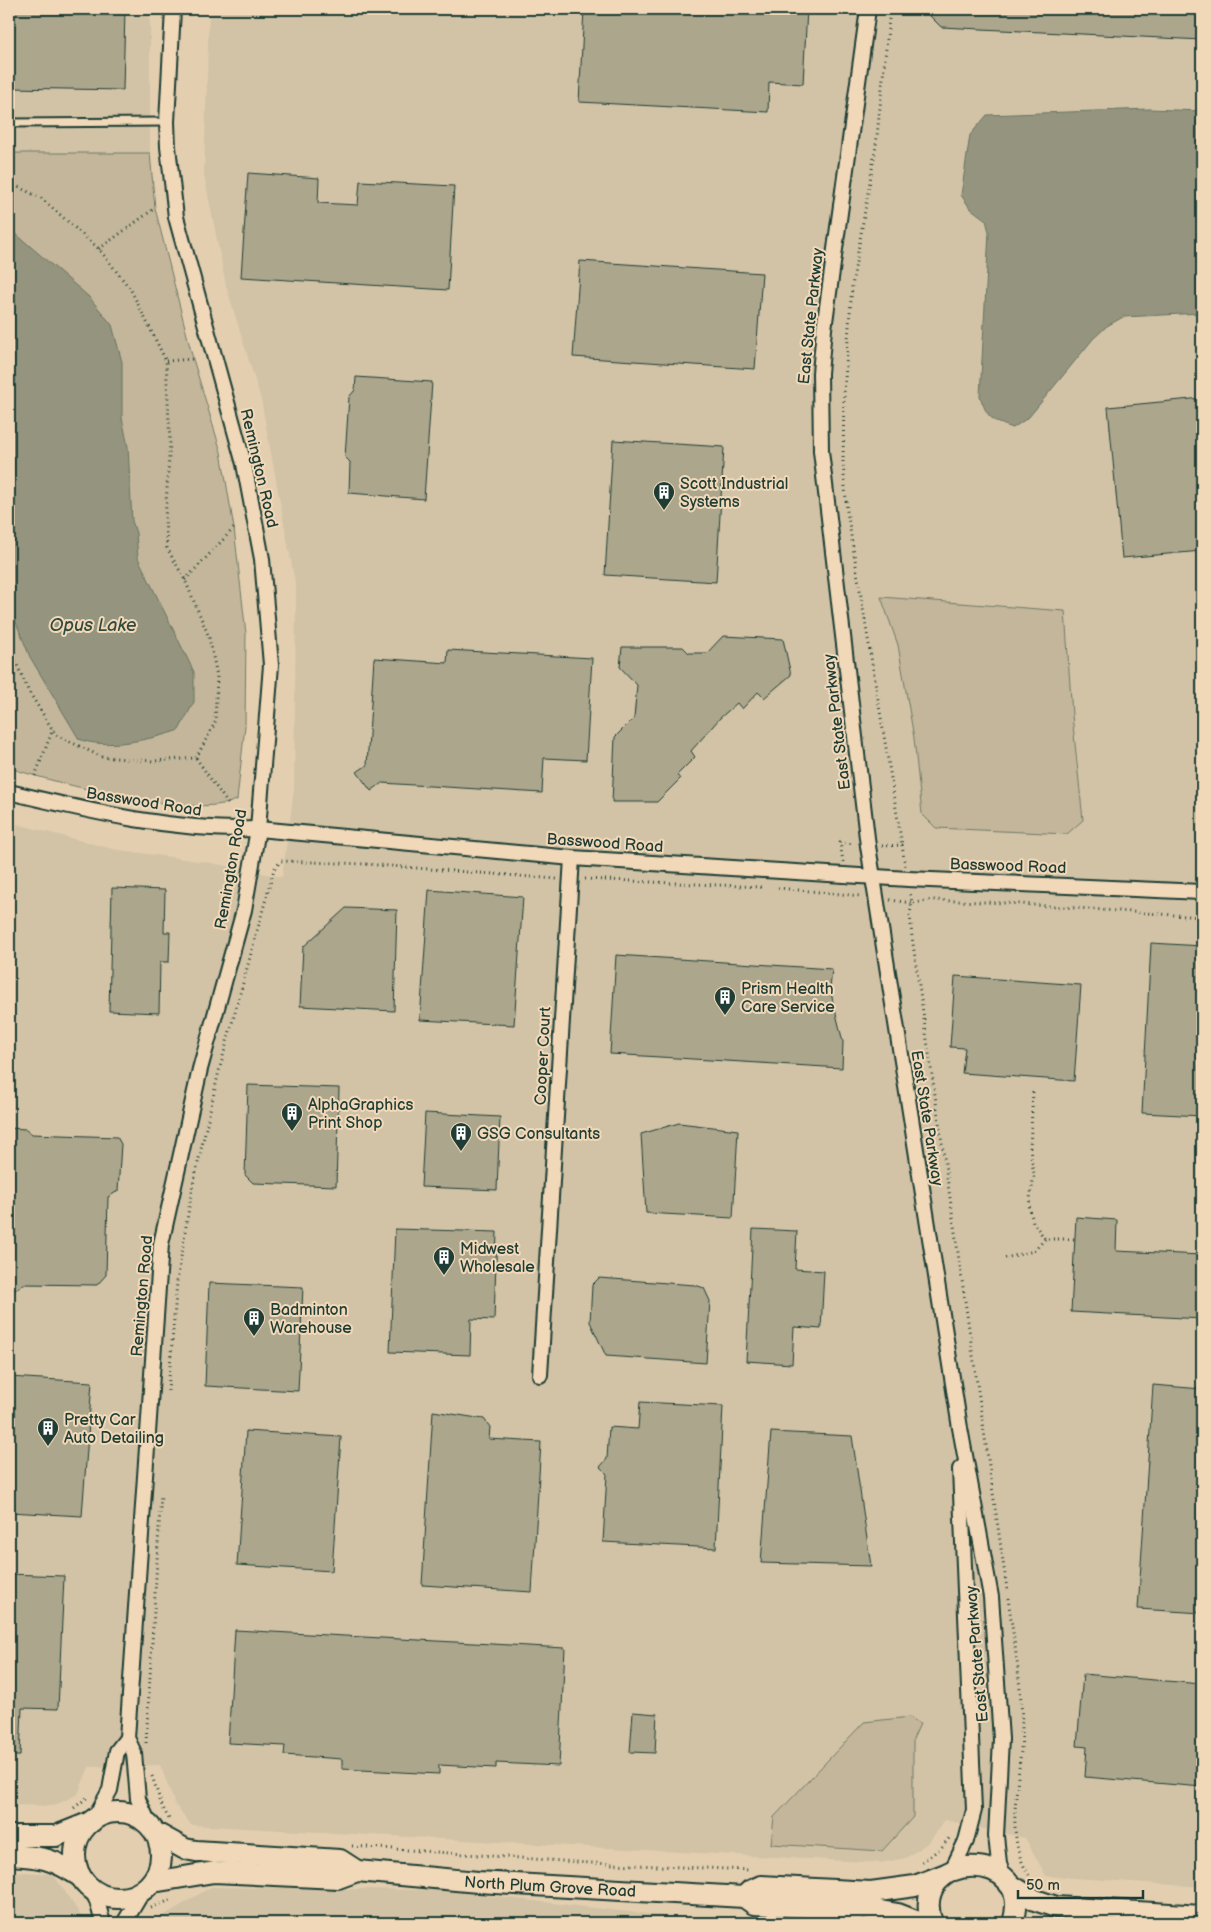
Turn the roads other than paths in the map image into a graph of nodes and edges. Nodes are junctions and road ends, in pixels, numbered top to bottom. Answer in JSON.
{"nodes":[{"id":1,"x":173,"y":9,"type":"edge"},
{"id":2,"x":868,"y":9,"type":"edge"},
{"id":3,"x":167,"y":122,"type":"junction"},
{"id":4,"x":9,"y":123,"type":"edge"},
{"id":5,"x":9,"y":792,"type":"edge"},
{"id":6,"x":258,"y":829,"type":"junction"},
{"id":7,"x":572,"y":858,"type":"junction"},
{"id":8,"x":872,"y":877,"type":"junction"},
{"id":9,"x":1202,"y":892,"type":"edge"},
{"id":10,"x":540,"y":1375,"type":"dead end"},
{"id":11,"x":960,"y":1428,"type":"junction"},
{"id":12,"x":127,"y":1738,"type":"junction"},
{"id":13,"x":92,"y":1820,"type":"junction"},
{"id":14,"x":153,"y":1830,"type":"junction"},
{"id":15,"x":9,"y":1836,"type":"edge"},
{"id":16,"x":9,"y":1855,"type":"edge"},
{"id":17,"x":357,"y":1871,"type":"junction"},
{"id":18,"x":949,"y":1872,"type":"junction"},
{"id":19,"x":1007,"y":1882,"type":"junction"},
{"id":20,"x":86,"y":1884,"type":"junction"},
{"id":21,"x":148,"y":1887,"type":"junction"},
{"id":22,"x":744,"y":1897,"type":"junction"},
{"id":23,"x":1202,"y":1916,"type":"edge"},
{"id":24,"x":103,"y":1923,"type":"edge"},
{"id":25,"x":124,"y":1923,"type":"edge"},
{"id":26,"x":921,"y":1923,"type":"edge"},
{"id":27,"x":932,"y":1923,"type":"edge"},
{"id":28,"x":1013,"y":1923,"type":"edge"}],
"edges":[{"from":1,"to":3,"type":"street","name":"Remington Road"},
{"from":2,"to":8,"type":"street","name":"East State Parkway"},
{"from":3,"to":4,"type":"lane"},
{"from":3,"to":6,"type":"street","name":"Remington Road"},
{"from":5,"to":6,"type":"street","name":"Basswood Road"},
{"from":6,"to":7,"type":"street","name":"Basswood Road"},
{"from":6,"to":12,"type":"street","name":"Remington Road"},
{"from":7,"to":8,"type":"street","name":"Basswood Road"},
{"from":7,"to":10,"type":"street","name":"Cooper Court"},
{"from":8,"to":9,"type":"street","name":"Basswood Road"},
{"from":8,"to":11,"type":"street","name":"East State Parkway"},
{"from":11,"to":18,"type":"street","name":"East State Parkway"},
{"from":11,"to":19,"type":"street","name":"East State Parkway"},
{"from":12,"to":13,"type":"street","name":"Remington Road"},
{"from":12,"to":14,"type":"street","name":"Remington Road"},
{"from":13,"to":14,"type":"street"},
{"from":13,"to":15,"type":"street"},
{"from":13,"to":20,"type":"street"},
{"from":14,"to":17,"type":"street","name":"North Plum Grove Road"},
{"from":14,"to":21,"type":"street"},
{"from":16,"to":20,"type":"street"},
{"from":17,"to":21,"type":"street","name":"North Plum Grove Road"},
{"from":17,"to":22,"type":"street","name":"North Plum Grove Road"},
{"from":18,"to":19,"type":"street"},
{"from":18,"to":22,"type":"street"},
{"from":18,"to":27,"type":"street"},
{"from":19,"to":23,"type":"street"},
{"from":19,"to":28,"type":"street"},
{"from":20,"to":21,"type":"street"},
{"from":20,"to":24,"type":"street"},
{"from":21,"to":25,"type":"street"},
{"from":22,"to":26,"type":"street","name":"North Plum Grove Road"}]}
